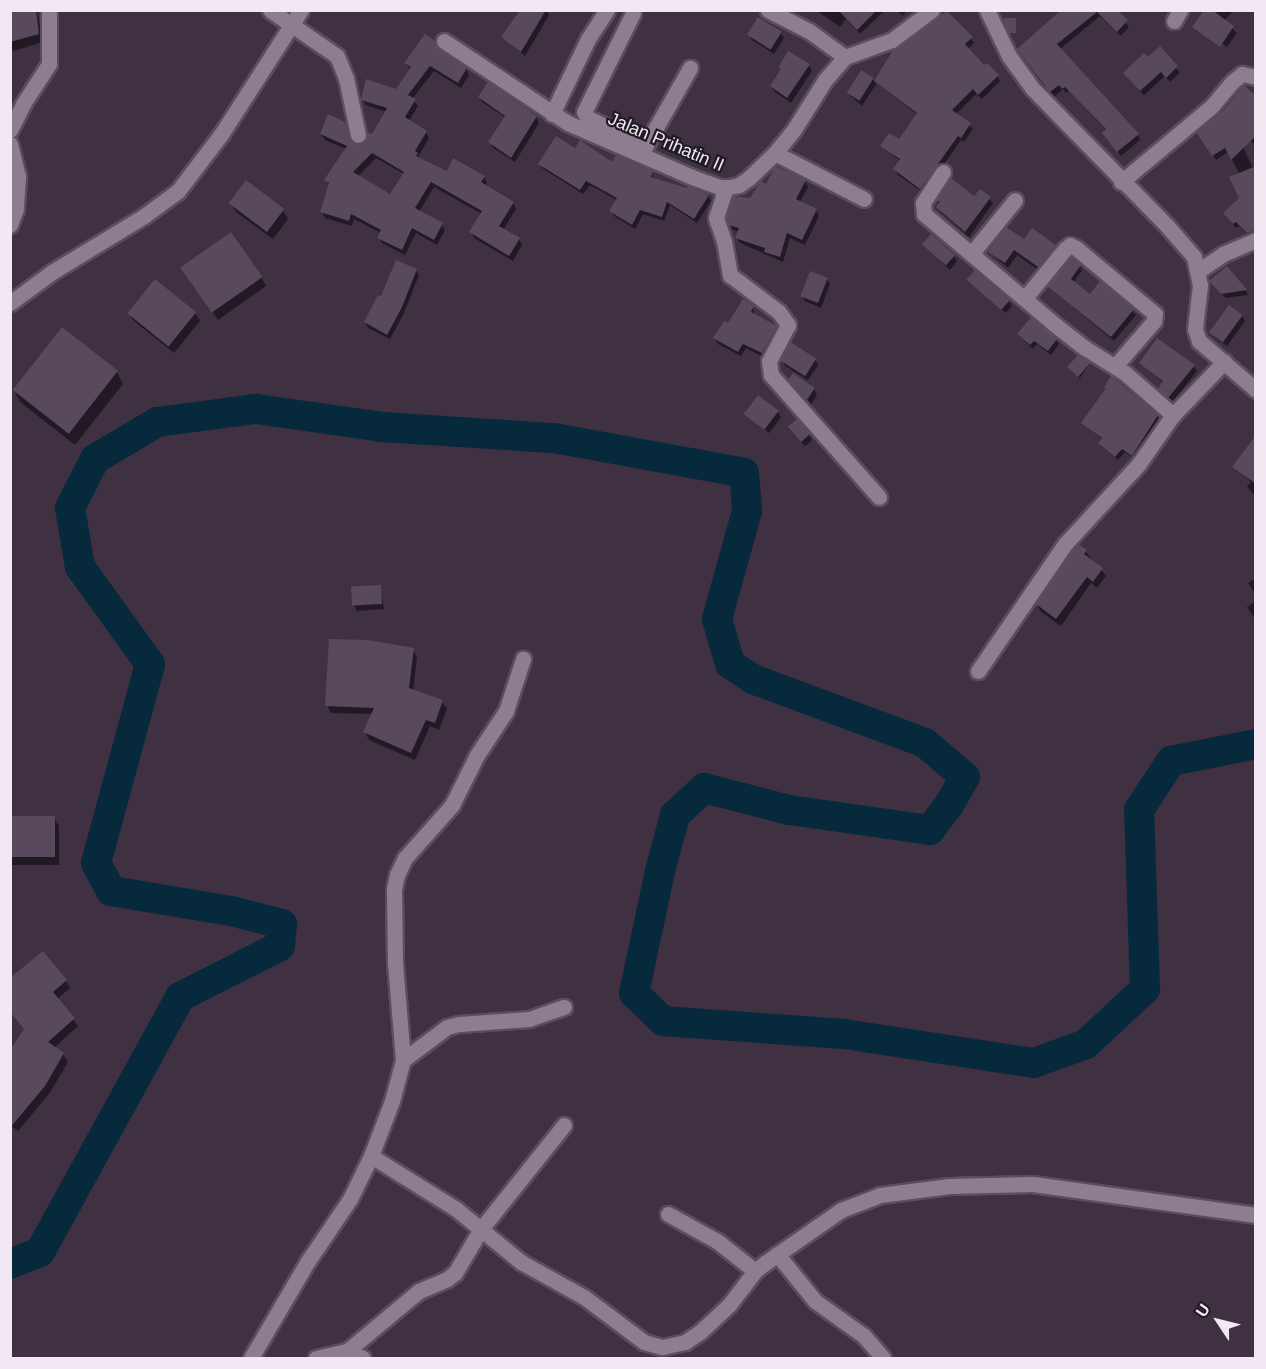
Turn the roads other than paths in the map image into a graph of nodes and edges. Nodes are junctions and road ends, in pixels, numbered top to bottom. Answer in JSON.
{"nodes":[{"id":1,"x":49,"y":10,"type":"edge"},
{"id":2,"x":270,"y":10,"type":"edge"},
{"id":3,"x":607,"y":10,"type":"edge"},
{"id":4,"x":768,"y":10,"type":"edge"},
{"id":5,"x":932,"y":10,"type":"edge"},
{"id":6,"x":987,"y":10,"type":"edge"},
{"id":7,"x":633,"y":13,"type":"dead end"},
{"id":8,"x":296,"y":20,"type":"edge"},
{"id":9,"x":444,"y":41,"type":"dead end"},
{"id":10,"x":844,"y":57,"type":"junction"},
{"id":11,"x":690,"y":68,"type":"dead end"},
{"id":12,"x":1256,"y":77,"type":"edge"},
{"id":13,"x":552,"y":114,"type":"junction"},
{"id":14,"x":10,"y":130,"type":"edge"},
{"id":15,"x":358,"y":135,"type":"dead end"},
{"id":16,"x":10,"y":144,"type":"edge"},
{"id":17,"x":644,"y":150,"type":"junction"},
{"id":18,"x":775,"y":153,"type":"junction"},
{"id":19,"x":943,"y":172,"type":"dead end"},
{"id":20,"x":1121,"y":182,"type":"junction"},
{"id":21,"x":720,"y":187,"type":"junction"},
{"id":22,"x":864,"y":199,"type":"dead end"},
{"id":23,"x":1015,"y":200,"type":"dead end"},
{"id":24,"x":10,"y":225,"type":"edge"},
{"id":25,"x":1256,"y":240,"type":"edge"},
{"id":26,"x":972,"y":254,"type":"junction"},
{"id":27,"x":1198,"y":271,"type":"junction"},
{"id":28,"x":1025,"y":298,"type":"junction"},
{"id":29,"x":10,"y":303,"type":"edge"},
{"id":30,"x":1224,"y":362,"type":"junction"},
{"id":31,"x":1115,"y":366,"type":"junction"},
{"id":32,"x":1256,"y":390,"type":"edge"},
{"id":33,"x":1173,"y":415,"type":"junction"},
{"id":34,"x":879,"y":497,"type":"dead end"},
{"id":35,"x":523,"y":659,"type":"dead end"},
{"id":36,"x":978,"y":670,"type":"dead end"},
{"id":37,"x":564,"y":1007,"type":"dead end"},
{"id":38,"x":403,"y":1060,"type":"junction"},
{"id":39,"x":564,"y":1125,"type":"dead end"},
{"id":40,"x":371,"y":1155,"type":"junction"},
{"id":41,"x":668,"y":1214,"type":"dead end"},
{"id":42,"x":1256,"y":1215,"type":"edge"},
{"id":43,"x":481,"y":1229,"type":"junction"},
{"id":44,"x":777,"y":1254,"type":"junction"},
{"id":45,"x":755,"y":1271,"type":"junction"},
{"id":46,"x":347,"y":1351,"type":"junction"},
{"id":47,"x":667,"y":1353,"type":"edge"},
{"id":48,"x":255,"y":1357,"type":"edge"},
{"id":49,"x":316,"y":1359,"type":"edge"},
{"id":50,"x":363,"y":1359,"type":"edge"},
{"id":51,"x":883,"y":1359,"type":"edge"}],
"edges":[{"from":1,"to":14,"type":"street"},
{"from":2,"to":8,"type":"street"},
{"from":3,"to":13,"type":"street"},
{"from":4,"to":10,"type":"street"},
{"from":5,"to":10,"type":"street"},
{"from":6,"to":20,"type":"street"},
{"from":7,"to":17,"type":"street"},
{"from":8,"to":15,"type":"street"},
{"from":8,"to":29,"type":"street"},
{"from":9,"to":13,"type":"street","name":"Jalan Prihatin II"},
{"from":10,"to":18,"type":"street","name":"Jalan Prihatin II"},
{"from":11,"to":17,"type":"street"},
{"from":12,"to":20,"type":"street"},
{"from":13,"to":17,"type":"street","name":"Jalan Prihatin II"},
{"from":16,"to":24,"type":"street"},
{"from":17,"to":21,"type":"street","name":"Jalan Prihatin II"},
{"from":18,"to":21,"type":"street","name":"Jalan Prihatin II"},
{"from":18,"to":22,"type":"street"},
{"from":19,"to":26,"type":"street"},
{"from":20,"to":27,"type":"street"},
{"from":21,"to":34,"type":"street"},
{"from":23,"to":26,"type":"street"},
{"from":25,"to":27,"type":"street"},
{"from":26,"to":28,"type":"street"},
{"from":27,"to":30,"type":"street"},
{"from":28,"to":31,"type":"street"},
{"from":28,"to":31,"type":"street"},
{"from":30,"to":32,"type":"street"},
{"from":30,"to":33,"type":"street"},
{"from":31,"to":33,"type":"street"},
{"from":33,"to":36,"type":"street"},
{"from":35,"to":38,"type":"street"},
{"from":37,"to":38,"type":"street"},
{"from":38,"to":40,"type":"street"},
{"from":39,"to":43,"type":"street"},
{"from":40,"to":43,"type":"street"},
{"from":40,"to":48,"type":"street"},
{"from":41,"to":45,"type":"street"},
{"from":42,"to":44,"type":"street"},
{"from":43,"to":46,"type":"street"},
{"from":43,"to":47,"type":"street"},
{"from":44,"to":45,"type":"street"},
{"from":44,"to":51,"type":"street"},
{"from":45,"to":47,"type":"street"},
{"from":46,"to":49,"type":"street"},
{"from":46,"to":50,"type":"street"}]}
